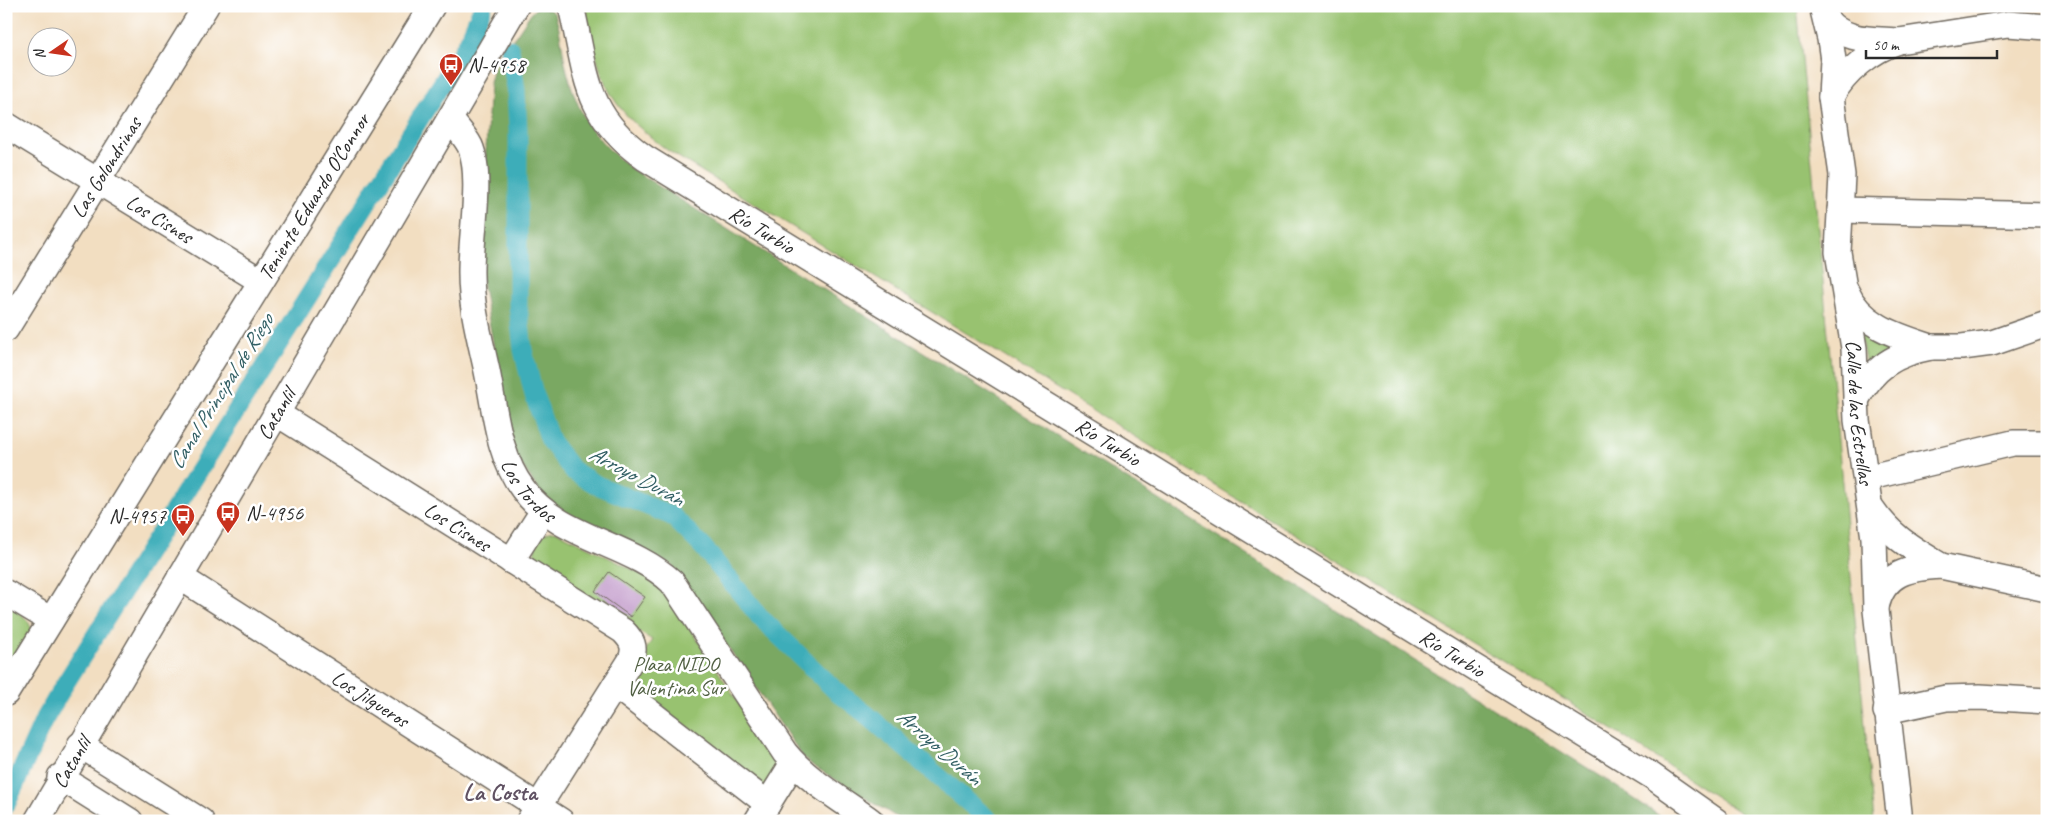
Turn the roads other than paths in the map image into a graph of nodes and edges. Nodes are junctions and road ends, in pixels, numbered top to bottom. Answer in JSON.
{"nodes":[{"id":1,"x":432,"y":6,"type":"edge"},
{"id":2,"x":516,"y":6,"type":"edge"},
{"id":3,"x":571,"y":6,"type":"edge"},
{"id":4,"x":200,"y":8,"type":"edge"},
{"id":5,"x":1824,"y":13,"type":"edge"},
{"id":6,"x":2047,"y":27,"type":"edge"},
{"id":7,"x":1899,"y":41,"type":"junction"},
{"id":8,"x":1830,"y":98,"type":"junction"},
{"id":9,"x":450,"y":119,"type":"junction"},
{"id":10,"x":6,"y":125,"type":"edge"},
{"id":11,"x":98,"y":181,"type":"junction"},
{"id":12,"x":1840,"y":210,"type":"junction"},
{"id":13,"x":2047,"y":216,"type":"edge"},
{"id":14,"x":261,"y":281,"type":"junction"},
{"id":15,"x":1843,"y":285,"type":"junction"},
{"id":16,"x":2047,"y":324,"type":"edge"},
{"id":17,"x":6,"y":329,"type":"edge"},
{"id":18,"x":1931,"y":347,"type":"junction"},
{"id":19,"x":1856,"y":400,"type":"junction"},
{"id":20,"x":276,"y":412,"type":"junction"},
{"id":21,"x":2047,"y":443,"type":"edge"},
{"id":22,"x":1866,"y":478,"type":"junction"},
{"id":23,"x":1870,"y":506,"type":"junction"},
{"id":24,"x":543,"y":511,"type":"junction"},
{"id":25,"x":511,"y":561,"type":"junction"},
{"id":26,"x":1941,"y":566,"type":"junction"},
{"id":27,"x":180,"y":577,"type":"junction"},
{"id":28,"x":2047,"y":589,"type":"edge"},
{"id":29,"x":6,"y":593,"type":"edge"},
{"id":30,"x":1876,"y":610,"type":"junction"},
{"id":31,"x":51,"y":620,"type":"junction"},
{"id":32,"x":615,"y":685,"type":"junction"},
{"id":33,"x":6,"y":693,"type":"edge"},
{"id":34,"x":2047,"y":701,"type":"edge"},
{"id":35,"x":1886,"y":711,"type":"junction"},
{"id":36,"x":80,"y":745,"type":"junction"},
{"id":37,"x":793,"y":763,"type":"junction"},
{"id":38,"x":60,"y":777,"type":"junction"},
{"id":39,"x":762,"y":812,"type":"edge"},
{"id":40,"x":534,"y":814,"type":"edge"},
{"id":41,"x":36,"y":821,"type":"edge"},
{"id":42,"x":130,"y":821,"type":"edge"},
{"id":43,"x":200,"y":821,"type":"edge"},
{"id":44,"x":561,"y":821,"type":"edge"},
{"id":45,"x":871,"y":821,"type":"edge"},
{"id":46,"x":1716,"y":821,"type":"edge"},
{"id":47,"x":1900,"y":821,"type":"edge"}],
"edges":[{"from":1,"to":14,"type":"street","name":"Teniente Eduardo O'Connor"},
{"from":2,"to":9,"type":"street","name":"Catanlil"},
{"from":3,"to":46,"type":"street","name":"Río Turbio"},
{"from":4,"to":11,"type":"street","name":"Las Golondrinas"},
{"from":5,"to":7,"type":"street"},
{"from":5,"to":8,"type":"street","name":"Calle de las Estrellas"},
{"from":6,"to":7,"type":"street"},
{"from":7,"to":8,"type":"street"},
{"from":8,"to":12,"type":"street","name":"Calle de las Estrellas"},
{"from":9,"to":20,"type":"street","name":"Catanlil"},
{"from":9,"to":24,"type":"street","name":"Los Tordos"},
{"from":10,"to":11,"type":"street","name":"Los Cisnes"},
{"from":11,"to":14,"type":"street","name":"Los Cisnes"},
{"from":11,"to":17,"type":"street","name":"Las Golondrinas"},
{"from":12,"to":13,"type":"street"},
{"from":12,"to":15,"type":"street","name":"Calle de las Estrellas"},
{"from":14,"to":31,"type":"street","name":"Teniente Eduardo O'Connor"},
{"from":15,"to":18,"type":"street"},
{"from":15,"to":19,"type":"street","name":"Calle de las Estrellas"},
{"from":16,"to":18,"type":"street"},
{"from":18,"to":19,"type":"street"},
{"from":19,"to":22,"type":"street","name":"Calle de las Estrellas"},
{"from":20,"to":25,"type":"street","name":"Los Cisnes"},
{"from":20,"to":27,"type":"street","name":"Catanlil"},
{"from":21,"to":22,"type":"street"},
{"from":22,"to":23,"type":"street","name":"Calle de las Estrellas"},
{"from":23,"to":26,"type":"street"},
{"from":23,"to":30,"type":"street","name":"Calle de las Estrellas"},
{"from":24,"to":25,"type":"street"},
{"from":24,"to":37,"type":"street","name":"Los Tordos"},
{"from":25,"to":32,"type":"street","name":"Los Cisnes"},
{"from":26,"to":28,"type":"street"},
{"from":26,"to":30,"type":"street"},
{"from":27,"to":36,"type":"street","name":"Catanlil"},
{"from":27,"to":40,"type":"street","name":"Los Jilgueros"},
{"from":29,"to":31,"type":"street"},
{"from":30,"to":35,"type":"street","name":"Calle de las Estrellas"},
{"from":31,"to":33,"type":"street","name":"Teniente Eduardo O'Connor"},
{"from":32,"to":39,"type":"street"},
{"from":32,"to":40,"type":"street"},
{"from":34,"to":35,"type":"street"},
{"from":35,"to":47,"type":"street","name":"Calle de las Estrellas"},
{"from":36,"to":38,"type":"street","name":"Catanlil"},
{"from":36,"to":43,"type":"street"},
{"from":37,"to":39,"type":"street"},
{"from":37,"to":45,"type":"street"},
{"from":38,"to":41,"type":"street","name":"Catanlil"},
{"from":38,"to":42,"type":"street"},
{"from":40,"to":44,"type":"street","name":"Los Jilgueros"}]}
